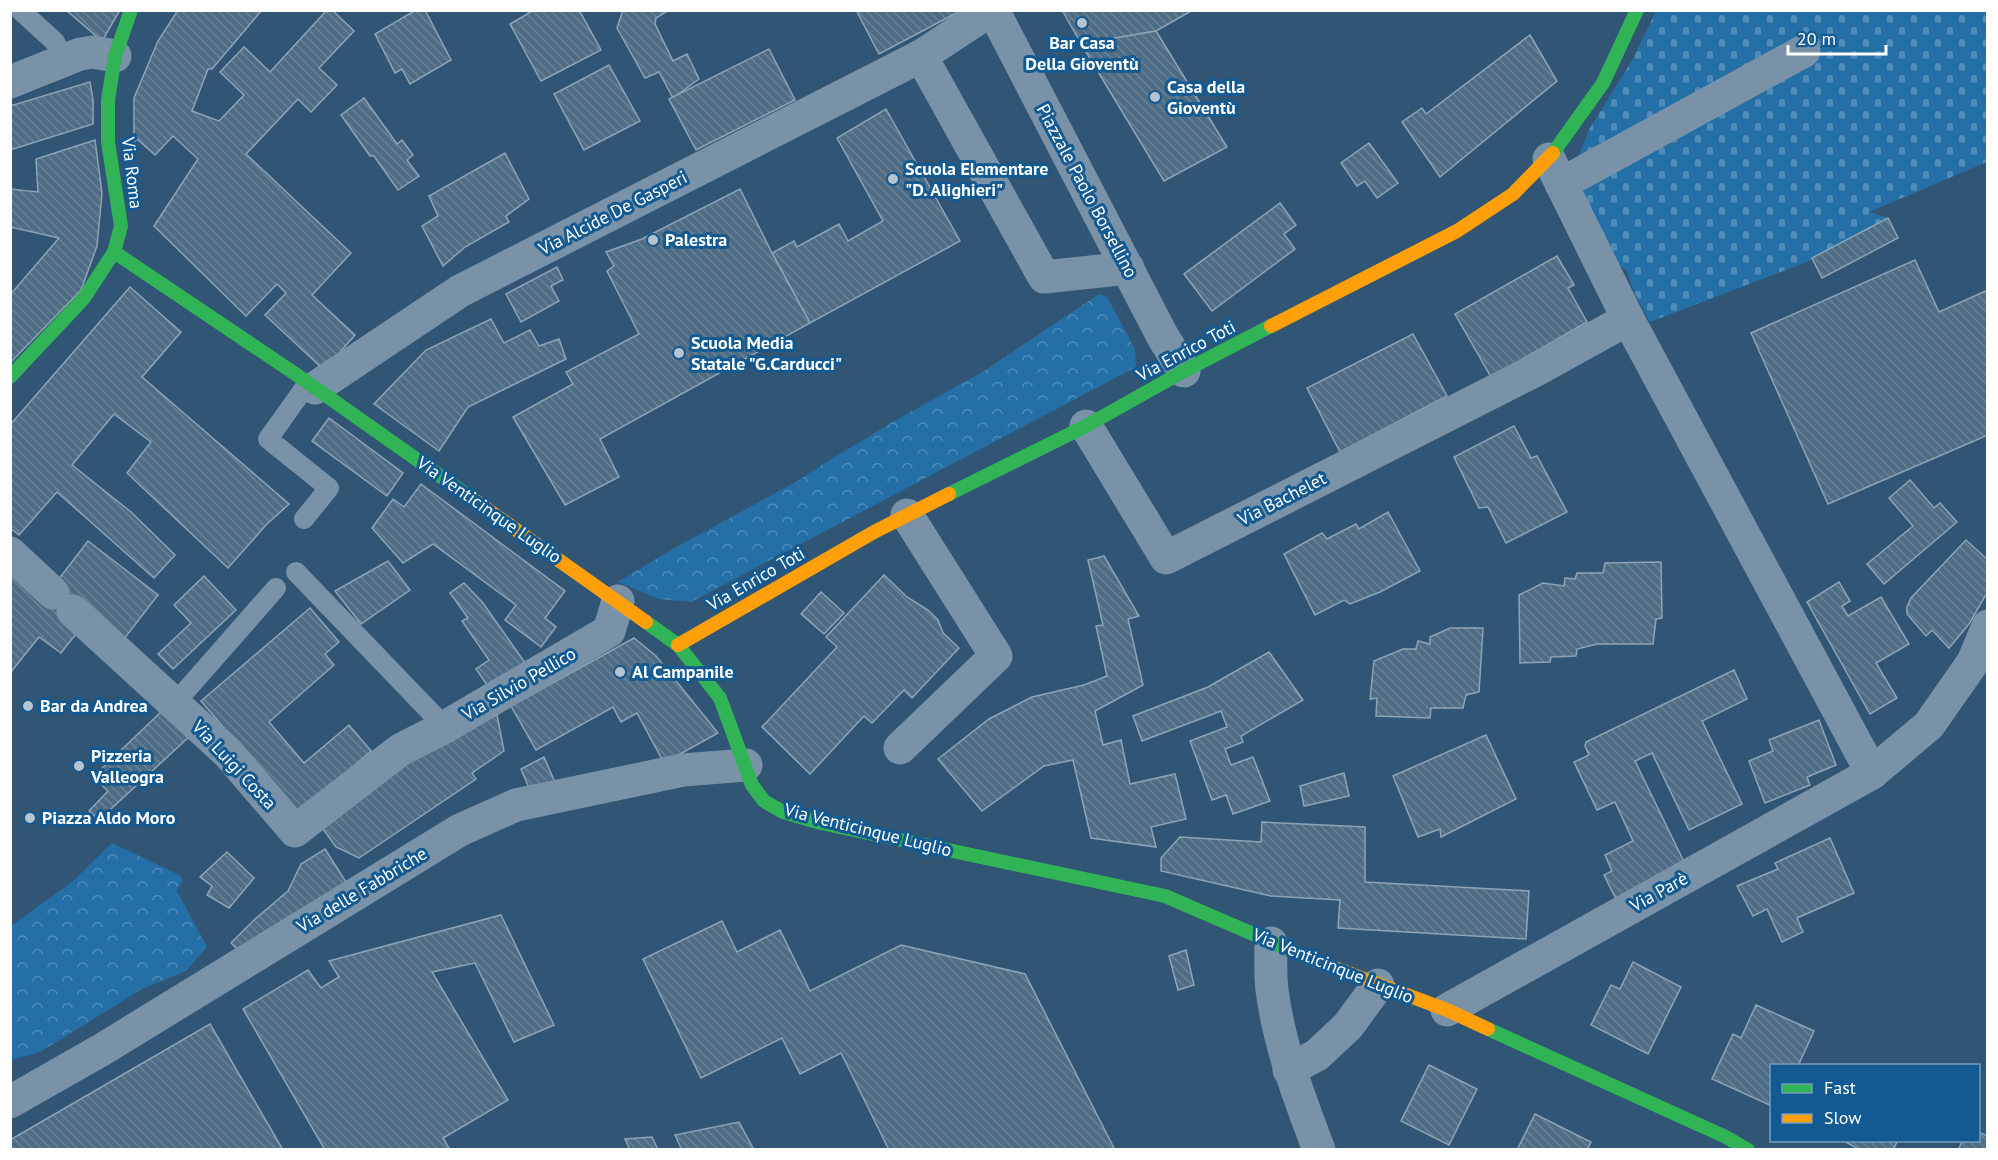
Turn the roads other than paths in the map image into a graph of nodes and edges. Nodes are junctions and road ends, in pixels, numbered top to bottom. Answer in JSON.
{"nodes":[{"id":1,"x":20,"y":10,"type":"edge"},
{"id":2,"x":131,"y":10,"type":"edge"},
{"id":3,"x":992,"y":10,"type":"edge"},
{"id":4,"x":1637,"y":10,"type":"edge"},
{"id":5,"x":1804,"y":51,"type":"dead end"},
{"id":6,"x":115,"y":56,"type":"junction"},
{"id":7,"x":921,"y":56,"type":"junction"},
{"id":8,"x":64,"y":61,"type":"junction"},
{"id":9,"x":10,"y":82,"type":"edge"},
{"id":10,"x":1555,"y":172,"type":"junction"},
{"id":11,"x":114,"y":252,"type":"junction"},
{"id":12,"x":1128,"y":268,"type":"junction"},
{"id":13,"x":1628,"y":319,"type":"junction"},
{"id":14,"x":1184,"y":371,"type":"junction"},
{"id":15,"x":10,"y":377,"type":"edge"},
{"id":16,"x":311,"y":386,"type":"junction"},
{"id":17,"x":1086,"y":426,"type":"junction"},
{"id":18,"x":907,"y":515,"type":"junction"},
{"id":19,"x":304,"y":519,"type":"dead end"},
{"id":20,"x":10,"y":553,"type":"edge"},
{"id":21,"x":296,"y":572,"type":"dead end"},
{"id":22,"x":276,"y":588,"type":"dead end"},
{"id":23,"x":618,"y":601,"type":"junction"},
{"id":24,"x":1988,"y":626,"type":"edge"},
{"id":25,"x":678,"y":645,"type":"junction"},
{"id":26,"x":175,"y":703,"type":"junction"},
{"id":27,"x":445,"y":727,"type":"junction"},
{"id":28,"x":900,"y":748,"type":"dead end"},
{"id":29,"x":400,"y":750,"type":"joint"},
{"id":30,"x":746,"y":765,"type":"junction"},
{"id":31,"x":1872,"y":773,"type":"junction"},
{"id":32,"x":1271,"y":943,"type":"junction"},
{"id":33,"x":1378,"y":986,"type":"junction"},
{"id":34,"x":1447,"y":1010,"type":"junction"},
{"id":35,"x":1289,"y":1070,"type":"junction"},
{"id":36,"x":10,"y":1102,"type":"edge"},
{"id":37,"x":1319,"y":1149,"type":"edge"},
{"id":38,"x":1748,"y":1149,"type":"edge"}],
"edges":[{"from":1,"to":8,"type":"lane"},
{"from":2,"to":6,"type":"street","name":"Via Roma"},
{"from":3,"to":7,"type":"street","name":"Via Alcide De Gasperi"},
{"from":3,"to":12,"type":"street","name":"Piazzale Paolo Borsellino"},
{"from":4,"to":10,"type":"street","name":"Via Enrico Toti"},
{"from":5,"to":10,"type":"street"},
{"from":6,"to":8,"type":"street"},
{"from":6,"to":11,"type":"street","name":"Via Roma"},
{"from":7,"to":12,"type":"street"},
{"from":7,"to":16,"type":"street","name":"Via Alcide De Gasperi"},
{"from":8,"to":9,"type":"street"},
{"from":10,"to":13,"type":"street"},
{"from":10,"to":14,"type":"street","name":"Via Enrico Toti"},
{"from":11,"to":15,"type":"street","name":"Via Roma"},
{"from":11,"to":16,"type":"street","name":"Via Venticinque Luglio"},
{"from":12,"to":14,"type":"street","name":"Piazzale Paolo Borsellino"},
{"from":13,"to":17,"type":"street","name":"Via Bachelet"},
{"from":13,"to":31,"type":"street"},
{"from":14,"to":17,"type":"street","name":"Via Enrico Toti"},
{"from":16,"to":19,"type":"lane"},
{"from":16,"to":23,"type":"street","name":"Via Venticinque Luglio"},
{"from":17,"to":18,"type":"street","name":"Via Enrico Toti"},
{"from":18,"to":25,"type":"street","name":"Via Enrico Toti"},
{"from":18,"to":28,"type":"street"},
{"from":20,"to":26,"type":"street","name":"Via Luigi Costa"},
{"from":21,"to":27,"type":"lane"},
{"from":22,"to":26,"type":"lane"},
{"from":23,"to":25,"type":"street","name":"Via Venticinque Luglio"},
{"from":23,"to":27,"type":"street","name":"Via Silvio Pellico"},
{"from":24,"to":31,"type":"street","name":"Via Parè"},
{"from":25,"to":30,"type":"street","name":"Via Venticinque Luglio"},
{"from":26,"to":29,"type":"street","name":"Via Luigi Costa"},
{"from":27,"to":29,"type":"street","name":"Via Silvio Pellico"},
{"from":30,"to":32,"type":"street","name":"Via Venticinque Luglio"},
{"from":30,"to":36,"type":"street","name":"Via delle Fabbriche"},
{"from":31,"to":34,"type":"street","name":"Via Parè"},
{"from":32,"to":33,"type":"street","name":"Via Venticinque Luglio"},
{"from":32,"to":35,"type":"street"},
{"from":33,"to":34,"type":"street","name":"Via Venticinque Luglio"},
{"from":33,"to":35,"type":"street"},
{"from":34,"to":38,"type":"street","name":"Via Venticinque Luglio"},
{"from":35,"to":37,"type":"street"}]}
